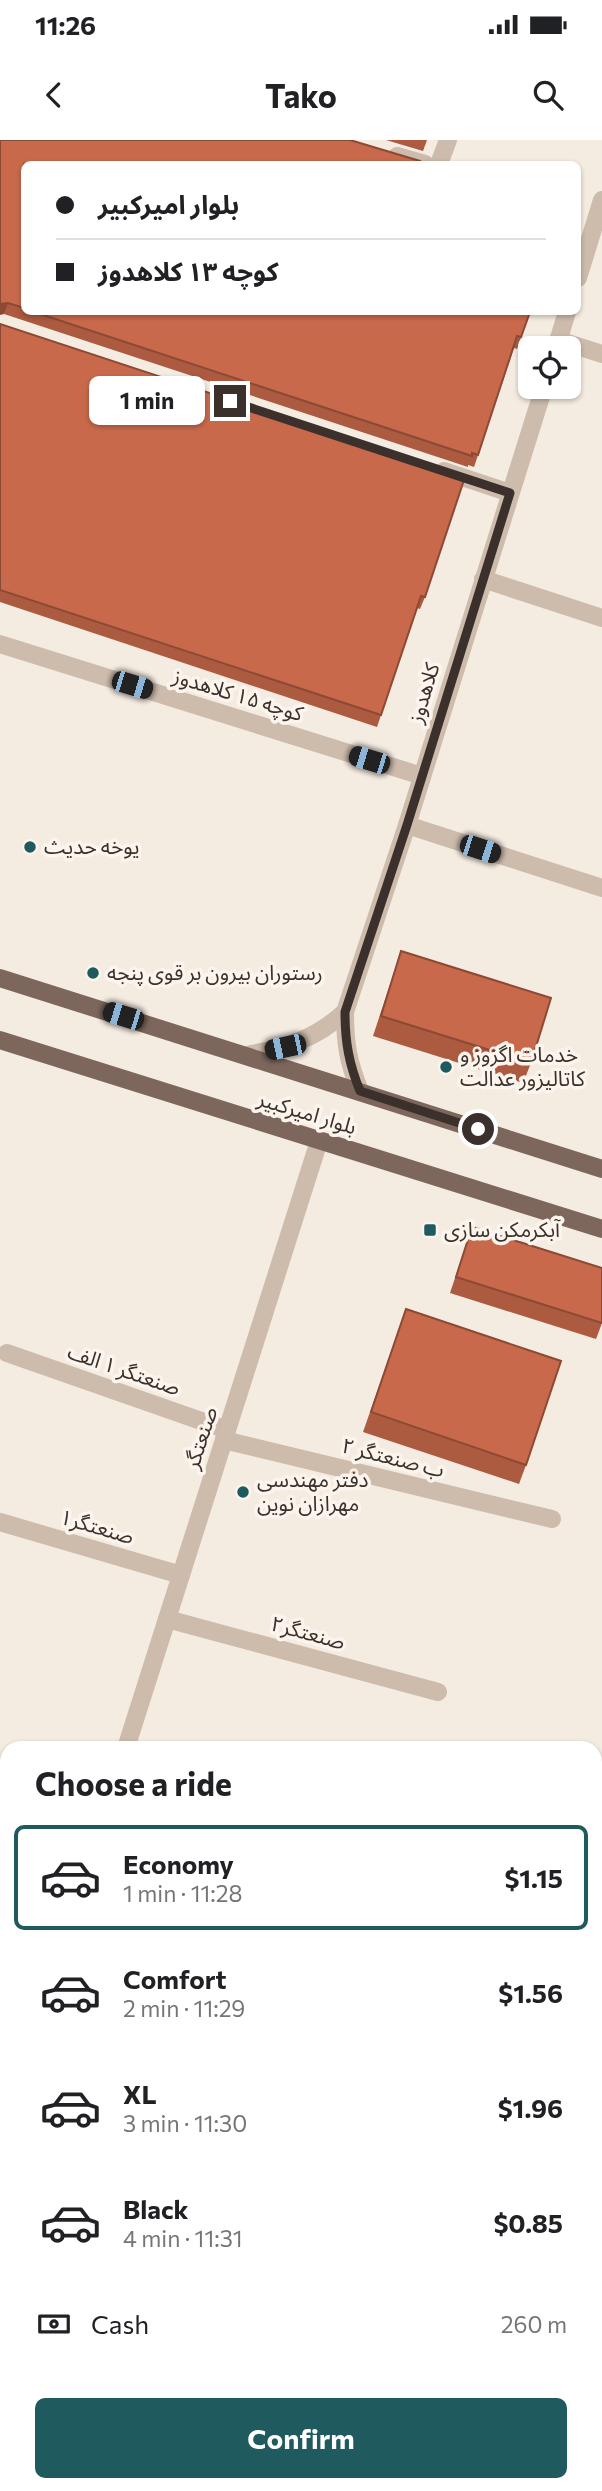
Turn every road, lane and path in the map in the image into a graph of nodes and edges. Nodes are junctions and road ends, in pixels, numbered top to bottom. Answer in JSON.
{"nodes":[{"id":1,"x":448,"y":140,"type":"edge"},
{"id":2,"x":386,"y":152,"type":"edge"},
{"id":3,"x":415,"y":161,"type":"edge"},
{"id":4,"x":440,"y":161,"type":"edge"},
{"id":5,"x":602,"y":200,"type":"edge"},
{"id":6,"x":581,"y":268,"type":"edge"},
{"id":7,"x":566,"y":315,"type":"edge"},
{"id":8,"x":560,"y":336,"type":"edge"},
{"id":9,"x":581,"y":349,"type":"edge"},
{"id":10,"x":602,"y":354,"type":"edge"},
{"id":11,"x":540,"y":399,"type":"edge"},
{"id":12,"x":432,"y":467,"type":"edge"},
{"id":13,"x":510,"y":493,"type":"junction"},
{"id":14,"x":483,"y":579,"type":"junction"},
{"id":15,"x":602,"y":618,"type":"edge"},
{"id":16,"x":0,"y":644,"type":"edge"},
{"id":17,"x":422,"y":776,"type":"junction"},
{"id":18,"x":407,"y":825,"type":"junction"},
{"id":19,"x":602,"y":888,"type":"edge"},
{"id":20,"x":0,"y":978,"type":"edge"},
{"id":21,"x":345,"y":1012,"type":"junction"},
{"id":22,"x":0,"y":1040,"type":"edge"},
{"id":23,"x":247,"y":1055,"type":"junction"},
{"id":24,"x":360,"y":1091,"type":"junction"},
{"id":25,"x":319,"y":1141,"type":"junction"},
{"id":26,"x":602,"y":1169,"type":"edge"},
{"id":27,"x":602,"y":1228,"type":"edge"},
{"id":28,"x":7,"y":1353,"type":"dead end"},
{"id":29,"x":226,"y":1435,"type":"junction"},
{"id":30,"x":552,"y":1519,"type":"dead end"},
{"id":31,"x":0,"y":1522,"type":"edge"},
{"id":32,"x":181,"y":1575,"type":"junction"},
{"id":33,"x":167,"y":1619,"type":"junction"},
{"id":34,"x":438,"y":1692,"type":"dead end"},
{"id":35,"x":128,"y":1741,"type":"edge"}],
"edges":[{"from":1,"to":4,"type":"street"},
{"from":2,"to":3,"type":"street"},
{"from":5,"to":6,"type":"street"},
{"from":7,"to":8,"type":"street"},
{"from":9,"to":10,"type":"street"},
{"from":11,"to":13,"type":"street","name":"کلاهدوز"},
{"from":12,"to":13,"type":"street"},
{"from":13,"to":14,"type":"street","name":"کلاهدوز"},
{"from":14,"to":15,"type":"street"},
{"from":14,"to":17,"type":"street","name":"کلاهدوز"},
{"from":16,"to":17,"type":"street","name":"کوچه ۱۵ کلاهدوز"},
{"from":17,"to":18,"type":"street","name":"کلاهدوز"},
{"from":18,"to":19,"type":"street"},
{"from":18,"to":21,"type":"street","name":"کلاهدوز"},
{"from":20,"to":23,"type":"main road","name":"بلوار امیرکبیر"},
{"from":21,"to":23,"type":"street"},
{"from":21,"to":24,"type":"street","name":"کلاهدوز"},
{"from":22,"to":25,"type":"main road","name":"بلوار امیرکبیر"},
{"from":23,"to":24,"type":"main road","name":"بلوار امیرکبیر"},
{"from":24,"to":26,"type":"main road","name":"بلوار امیرکبیر"},
{"from":25,"to":27,"type":"main road","name":"بلوار امیرکبیر"},
{"from":25,"to":29,"type":"street","name":"صنعتگر"},
{"from":28,"to":29,"type":"street","name":"صنعتگر ۱ الف"},
{"from":29,"to":30,"type":"street","name":"۲ ب صنعتگر"},
{"from":29,"to":32,"type":"street","name":"صنعتگر"},
{"from":31,"to":32,"type":"street","name":"صنعتگر۱"},
{"from":32,"to":33,"type":"street","name":"صنعتگر"},
{"from":33,"to":34,"type":"street","name":"صنعتگر۲"},
{"from":33,"to":35,"type":"street","name":"صنعتگر"}]}
